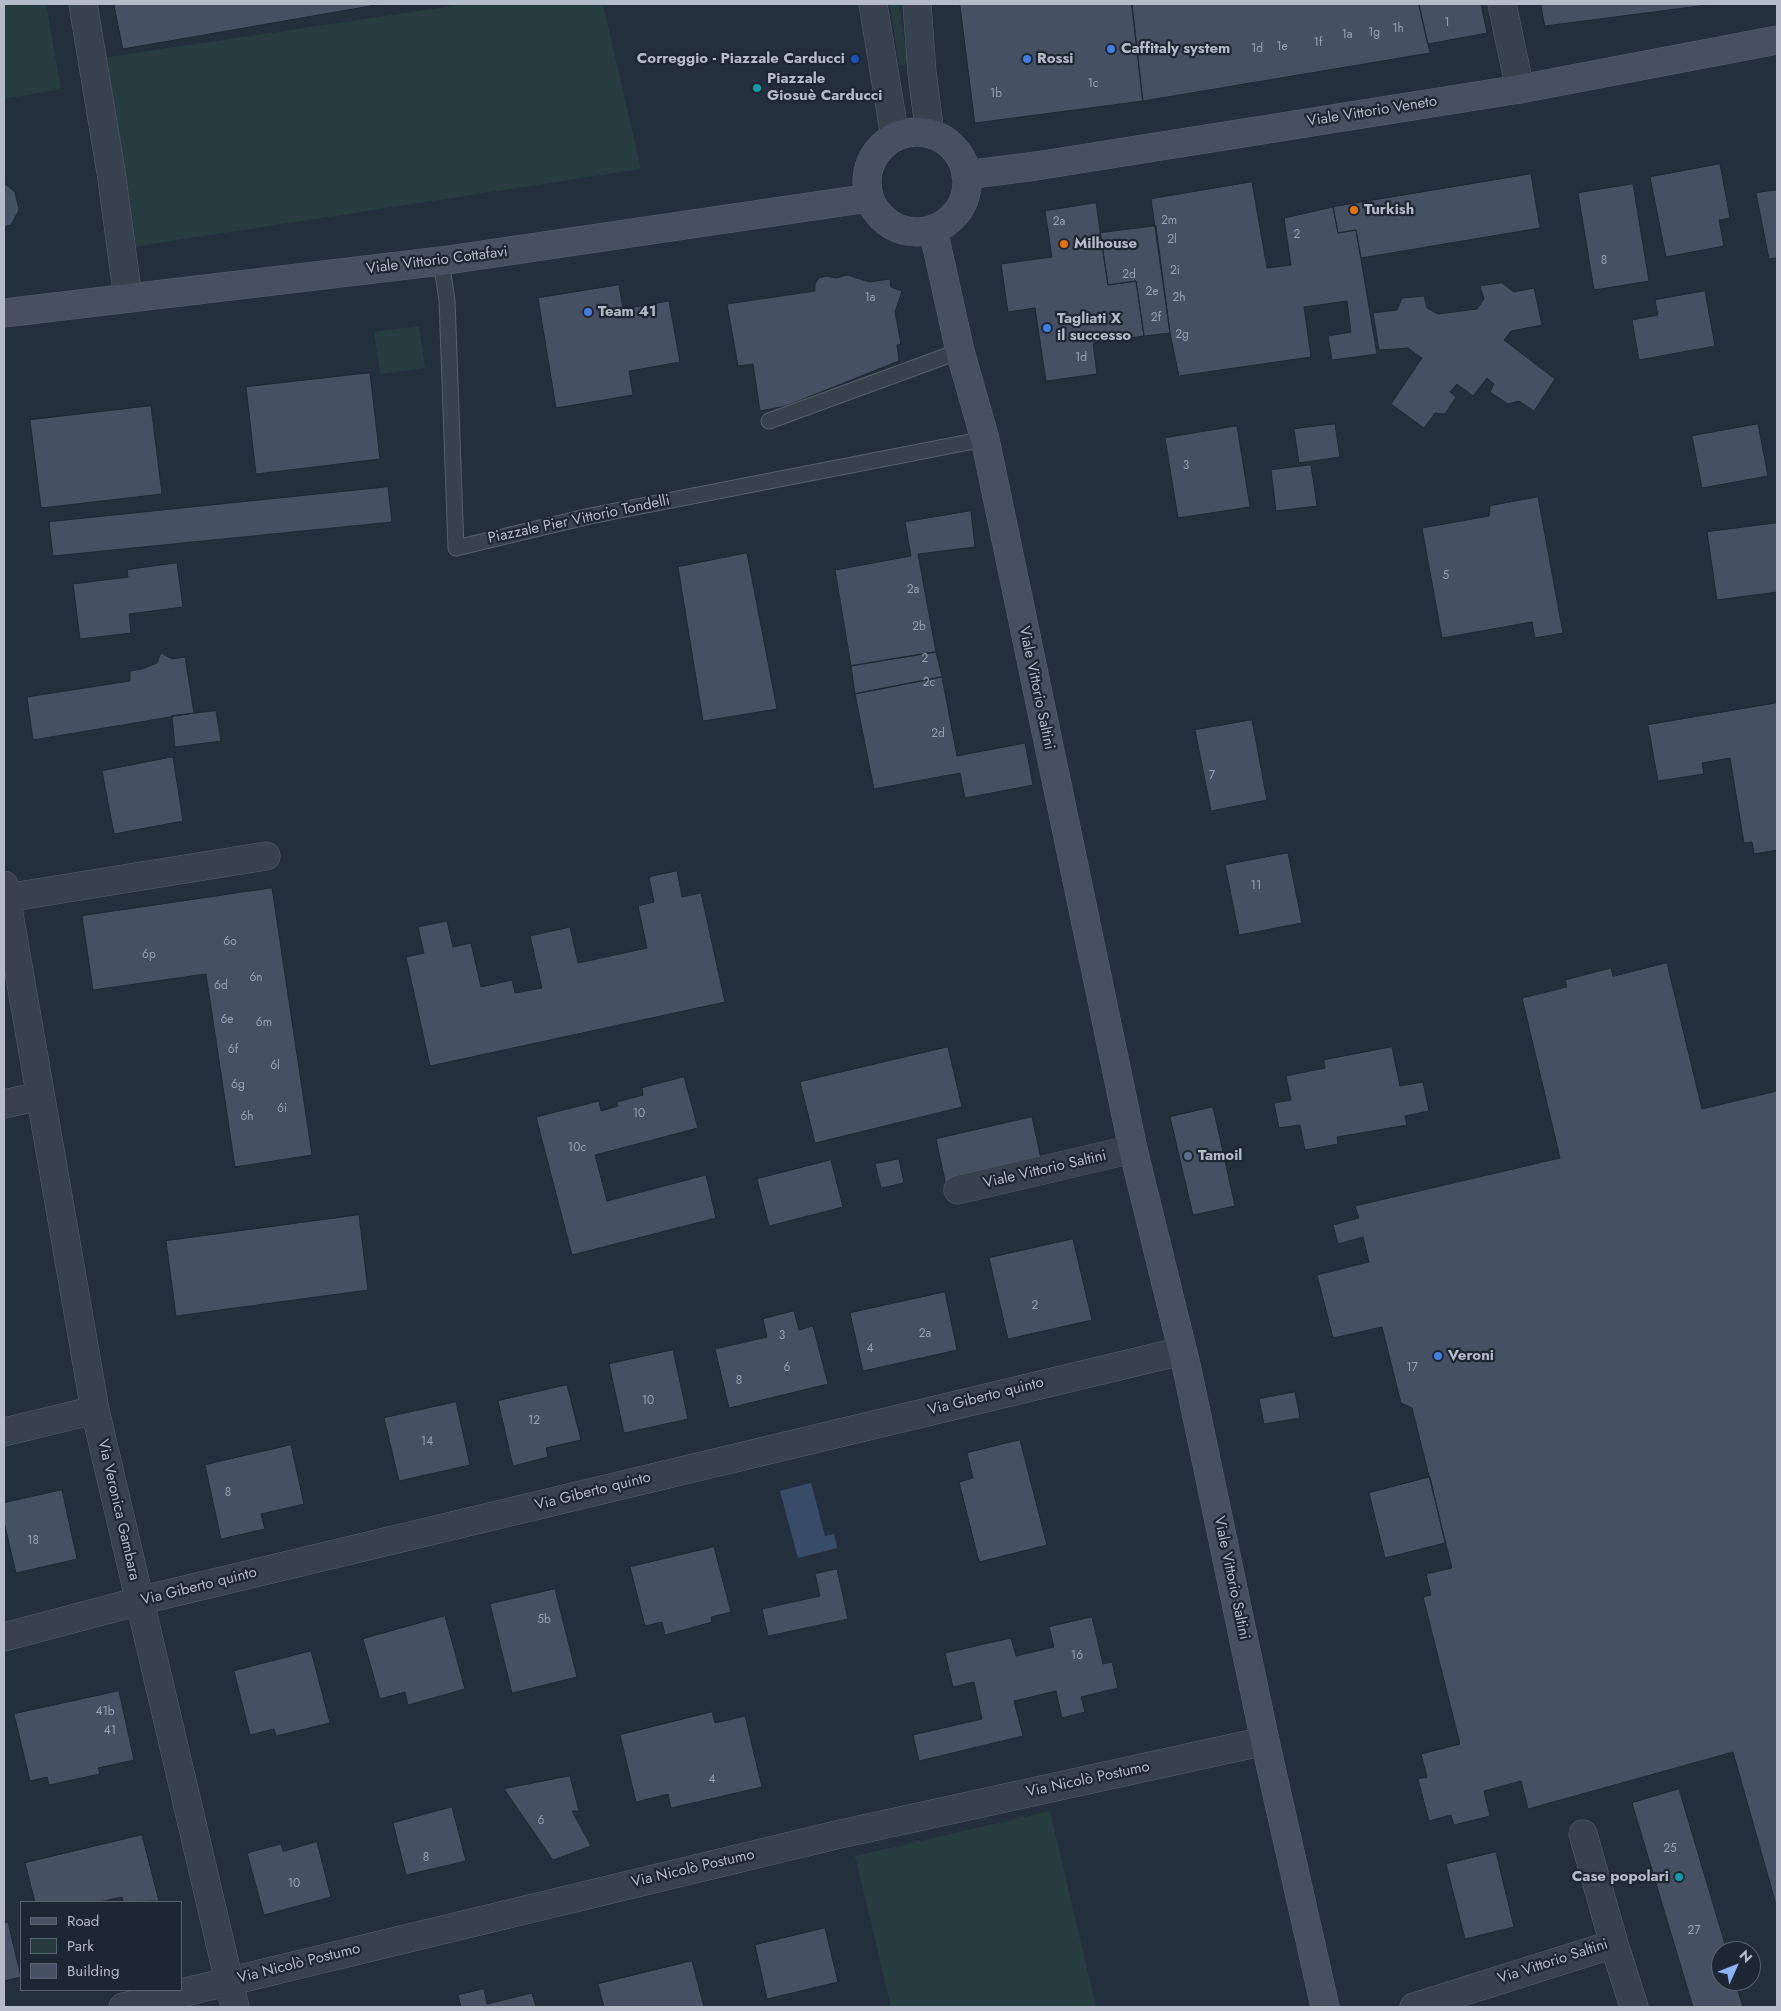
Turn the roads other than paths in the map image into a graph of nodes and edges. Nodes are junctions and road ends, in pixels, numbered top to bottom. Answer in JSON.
{"nodes":[{"id":1,"x":83,"y":4,"type":"edge"},
{"id":2,"x":873,"y":4,"type":"edge"},
{"id":3,"x":917,"y":4,"type":"edge"},
{"id":4,"x":1502,"y":4,"type":"edge"},
{"id":5,"x":1777,"y":40,"type":"edge"},
{"id":6,"x":1520,"y":89,"type":"junction"},
{"id":7,"x":930,"y":134,"type":"junction"},
{"id":8,"x":895,"y":137,"type":"junction"},
{"id":9,"x":966,"y":175,"type":"junction"},
{"id":10,"x":869,"y":198,"type":"junction"},
{"id":11,"x":933,"y":229,"type":"junction"},
{"id":12,"x":442,"y":261,"type":"junction"},
{"id":13,"x":128,"y":298,"type":"junction"},
{"id":14,"x":4,"y":313,"type":"edge"},
{"id":15,"x":960,"y":351,"type":"junction"},
{"id":16,"x":769,"y":421,"type":"dead end"},
{"id":17,"x":985,"y":439,"type":"junction"},
{"id":18,"x":266,"y":856,"type":"dead end"},
{"id":19,"x":5,"y":892,"type":"edge"},
{"id":20,"x":40,"y":1096,"type":"junction"},
{"id":21,"x":4,"y":1104,"type":"edge"},
{"id":22,"x":1132,"y":1149,"type":"junction"},
{"id":23,"x":958,"y":1190,"type":"dead end"},
{"id":24,"x":1182,"y":1351,"type":"junction"},
{"id":25,"x":95,"y":1410,"type":"junction"},
{"id":26,"x":4,"y":1432,"type":"edge"},
{"id":27,"x":140,"y":1601,"type":"junction"},
{"id":28,"x":4,"y":1637,"type":"edge"},
{"id":29,"x":1265,"y":1741,"type":"junction"},
{"id":30,"x":1583,"y":1834,"type":"dead end"},
{"id":31,"x":1614,"y":1944,"type":"junction"},
{"id":32,"x":229,"y":1981,"type":"junction"},
{"id":33,"x":122,"y":2007,"type":"edge"},
{"id":34,"x":236,"y":2007,"type":"edge"},
{"id":35,"x":1325,"y":2007,"type":"edge"},
{"id":36,"x":1414,"y":2007,"type":"edge"},
{"id":37,"x":1634,"y":2007,"type":"edge"}],
"edges":[{"from":1,"to":13,"type":"street"},
{"from":2,"to":8,"type":"street"},
{"from":3,"to":7,"type":"street"},
{"from":4,"to":6,"type":"street"},
{"from":5,"to":6,"type":"street","name":"Viale Vittorio Veneto"},
{"from":6,"to":9,"type":"street","name":"Viale Vittorio Veneto"},
{"from":7,"to":8,"type":"street"},
{"from":7,"to":9,"type":"street"},
{"from":8,"to":10,"type":"street"},
{"from":9,"to":11,"type":"street"},
{"from":10,"to":11,"type":"street"},
{"from":10,"to":12,"type":"street","name":"Viale Vittorio Cottafavi"},
{"from":11,"to":15,"type":"street","name":"Viale Vittorio Saltini"},
{"from":12,"to":13,"type":"street","name":"Viale Vittorio Cottafavi"},
{"from":12,"to":17,"type":"lane","name":"Piazzale Pier Vittorio Tondelli"},
{"from":13,"to":14,"type":"street","name":"Viale Vittorio Cottafavi"},
{"from":15,"to":16,"type":"lane"},
{"from":15,"to":17,"type":"street","name":"Viale Vittorio Saltini"},
{"from":17,"to":22,"type":"street","name":"Viale Vittorio Saltini"},
{"from":18,"to":19,"type":"street"},
{"from":19,"to":20,"type":"street","name":"Via Veronica Gambara"},
{"from":20,"to":21,"type":"street"},
{"from":20,"to":25,"type":"street","name":"Via Veronica Gambara"},
{"from":22,"to":23,"type":"street","name":"Viale Vittorio Saltini"},
{"from":22,"to":24,"type":"street","name":"Viale Vittorio Saltini"},
{"from":24,"to":27,"type":"street","name":"Via Giberto quinto"},
{"from":24,"to":29,"type":"street","name":"Viale Vittorio Saltini"},
{"from":25,"to":26,"type":"street"},
{"from":25,"to":27,"type":"street","name":"Via Veronica Gambara"},
{"from":27,"to":28,"type":"street","name":"Via Giberto quinto"},
{"from":27,"to":32,"type":"street","name":"Via Veronica Gambara"},
{"from":29,"to":32,"type":"street","name":"Via Nicolò Postumo"},
{"from":29,"to":35,"type":"street","name":"Viale Vittorio Saltini"},
{"from":30,"to":31,"type":"street","name":"Via Vittorio Saltini"},
{"from":31,"to":36,"type":"street","name":"Via Vittorio Saltini"},
{"from":31,"to":37,"type":"street"},
{"from":32,"to":33,"type":"street","name":"Via Nicolò Postumo"},
{"from":32,"to":34,"type":"street","name":"Via Veronica Gambara"}]}
